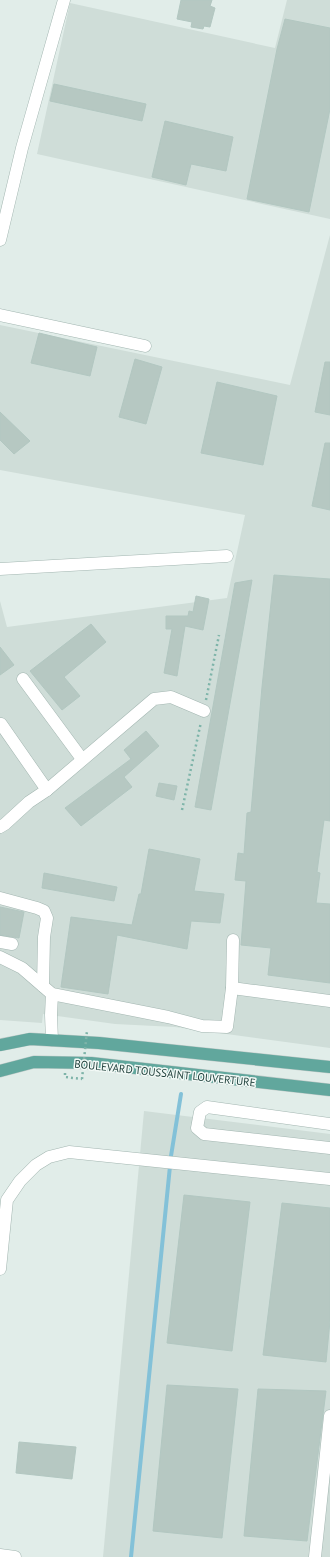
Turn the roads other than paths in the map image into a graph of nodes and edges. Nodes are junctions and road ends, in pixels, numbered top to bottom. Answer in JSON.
{"nodes":[{"id":1,"x":64,"y":0,"type":"edge"},
{"id":2,"x":0,"y":240,"type":"edge"},
{"id":3,"x":0,"y":315,"type":"edge"},
{"id":4,"x":145,"y":346,"type":"dead end"},
{"id":5,"x":227,"y":556,"type":"dead end"},
{"id":6,"x":0,"y":569,"type":"edge"},
{"id":7,"x":23,"y":680,"type":"dead end"},
{"id":8,"x":204,"y":711,"type":"dead end"},
{"id":9,"x":1,"y":724,"type":"edge"},
{"id":10,"x":82,"y":759,"type":"junction"},
{"id":11,"x":47,"y":790,"type":"junction"},
{"id":12,"x":0,"y":827,"type":"edge"},
{"id":13,"x":0,"y":898,"type":"edge"},
{"id":14,"x":233,"y":940,"type":"dead end"},
{"id":15,"x":0,"y":942,"type":"edge"},
{"id":16,"x":12,"y":944,"type":"dead end"},
{"id":17,"x":0,"y":957,"type":"edge"},
{"id":18,"x":232,"y":988,"type":"junction"},
{"id":19,"x":48,"y":990,"type":"junction"},
{"id":20,"x":330,"y":1001,"type":"edge"},
{"id":21,"x":52,"y":1040,"type":"junction"},
{"id":22,"x":0,"y":1045,"type":"edge"},
{"id":23,"x":330,"y":1067,"type":"edge"},
{"id":24,"x":0,"y":1071,"type":"edge"},
{"id":25,"x":330,"y":1090,"type":"edge"},
{"id":26,"x":330,"y":1124,"type":"edge"},
{"id":27,"x":330,"y":1148,"type":"edge"},
{"id":28,"x":330,"y":1179,"type":"edge"},
{"id":29,"x":0,"y":1269,"type":"edge"},
{"id":30,"x":330,"y":1416,"type":"edge"},
{"id":31,"x":0,"y":1555,"type":"edge"},
{"id":32,"x":15,"y":1557,"type":"edge"},
{"id":33,"x":315,"y":1557,"type":"edge"}],
"edges":[{"from":1,"to":2,"type":"street"},
{"from":3,"to":4,"type":"street"},
{"from":5,"to":6,"type":"street"},
{"from":7,"to":10,"type":"street"},
{"from":8,"to":10,"type":"street"},
{"from":9,"to":11,"type":"street"},
{"from":10,"to":11,"type":"street"},
{"from":11,"to":12,"type":"street"},
{"from":13,"to":19,"type":"street"},
{"from":14,"to":18,"type":"street"},
{"from":15,"to":16,"type":"street"},
{"from":17,"to":19,"type":"street"},
{"from":18,"to":19,"type":"street"},
{"from":18,"to":20,"type":"street"},
{"from":19,"to":21,"type":"street"},
{"from":21,"to":22,"type":"main road","name":"BOULEVARD TOUSSAINT LOUVERTURE"},
{"from":21,"to":23,"type":"main road","name":"BOULEVARD TOUSSAINT LOUVERTURE"},
{"from":24,"to":25,"type":"main road","name":"BOULEVARD TOUSSAINT LOUVERTURE"},
{"from":26,"to":27,"type":"street"},
{"from":28,"to":29,"type":"street"},
{"from":30,"to":33,"type":"street"},
{"from":31,"to":32,"type":"street"}]}
